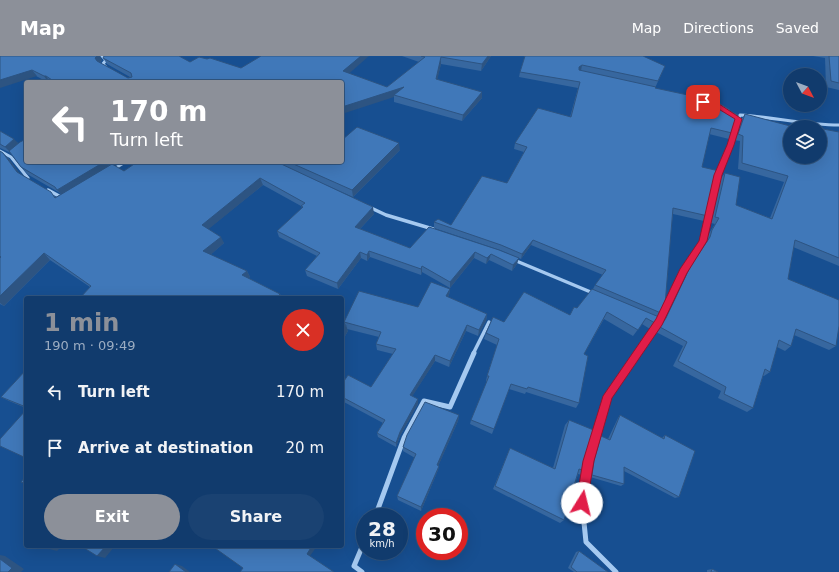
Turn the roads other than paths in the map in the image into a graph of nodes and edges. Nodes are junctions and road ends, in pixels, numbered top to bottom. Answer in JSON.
{"nodes":[{"id":1,"x":102,"y":56,"type":"edge"},
{"id":2,"x":107,"y":68,"type":"edge"},
{"id":3,"x":732,"y":115,"type":"edge"},
{"id":4,"x":738,"y":119,"type":"junction"},
{"id":5,"x":839,"y":125,"type":"edge"},
{"id":6,"x":0,"y":151,"type":"edge"},
{"id":7,"x":16,"y":152,"type":"edge"},
{"id":8,"x":11,"y":157,"type":"junction"},
{"id":9,"x":122,"y":164,"type":"edge"},
{"id":10,"x":108,"y":173,"type":"edge"},
{"id":11,"x":30,"y":180,"type":"edge"},
{"id":12,"x":716,"y":181,"type":"edge"},
{"id":13,"x":46,"y":189,"type":"edge"},
{"id":14,"x":714,"y":193,"type":"edge"},
{"id":15,"x":67,"y":198,"type":"edge"},
{"id":16,"x":364,"y":205,"type":"edge"},
{"id":17,"x":440,"y":232,"type":"edge"},
{"id":18,"x":506,"y":256,"type":"edge"},
{"id":19,"x":599,"y":296,"type":"edge"},
{"id":20,"x":654,"y":319,"type":"edge"},
{"id":21,"x":489,"y":322,"type":"edge"},
{"id":22,"x":659,"y":322,"type":"junction"},
{"id":23,"x":378,"y":508,"type":"edge"},
{"id":24,"x":357,"y":560,"type":"edge"},
{"id":25,"x":362,"y":572,"type":"edge"},
{"id":26,"x":616,"y":572,"type":"edge"}],
"edges":[{"from":1,"to":2,"type":"street"},
{"from":3,"to":4,"type":"street"},
{"from":4,"to":5,"type":"street"},
{"from":4,"to":12,"type":"street"},
{"from":6,"to":8,"type":"street"},
{"from":7,"to":8,"type":"street"},
{"from":8,"to":11,"type":"street"},
{"from":9,"to":10,"type":"street"},
{"from":13,"to":15,"type":"street"},
{"from":14,"to":22,"type":"street"},
{"from":16,"to":17,"type":"street"},
{"from":18,"to":19,"type":"street"},
{"from":20,"to":22,"type":"street"},
{"from":21,"to":23,"type":"street"},
{"from":22,"to":26,"type":"street"},
{"from":24,"to":25,"type":"street"}]}
